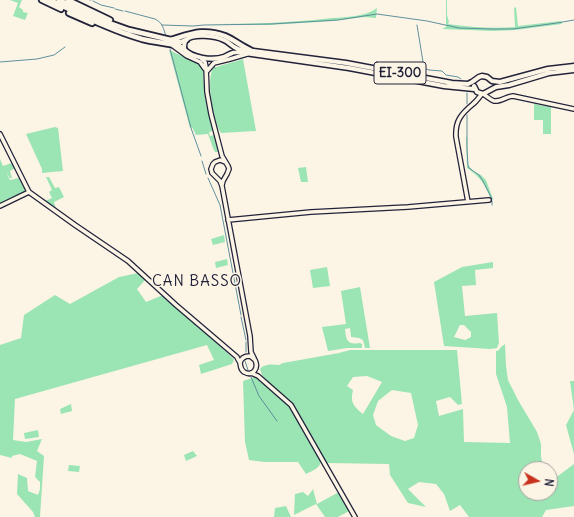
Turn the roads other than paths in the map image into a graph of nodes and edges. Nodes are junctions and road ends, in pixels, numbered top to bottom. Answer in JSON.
{"nodes":[{"id":1,"x":42,"y":0,"type":"edge"},
{"id":2,"x":50,"y":0,"type":"edge"},
{"id":3,"x":59,"y":0,"type":"edge"},
{"id":4,"x":68,"y":0,"type":"edge"},
{"id":5,"x":104,"y":25,"type":"junction"},
{"id":6,"x":118,"y":26,"type":"junction"},
{"id":7,"x":186,"y":40,"type":"junction"},
{"id":8,"x":170,"y":42,"type":"junction"},
{"id":9,"x":230,"y":45,"type":"junction"},
{"id":10,"x":184,"y":49,"type":"junction"},
{"id":11,"x":250,"y":51,"type":"junction"},
{"id":12,"x":229,"y":54,"type":"junction"},
{"id":13,"x":201,"y":58,"type":"junction"},
{"id":14,"x":214,"y":59,"type":"junction"},
{"id":15,"x":574,"y":66,"type":"edge"},
{"id":16,"x":574,"y":70,"type":"edge"},
{"id":17,"x":207,"y":71,"type":"junction"},
{"id":18,"x":475,"y":80,"type":"junction"},
{"id":19,"x":490,"y":80,"type":"junction"},
{"id":20,"x":476,"y":91,"type":"junction"},
{"id":21,"x":489,"y":91,"type":"junction"},
{"id":22,"x":483,"y":94,"type":"junction"},
{"id":23,"x":489,"y":98,"type":"junction"},
{"id":24,"x":477,"y":100,"type":"junction"},
{"id":25,"x":574,"y":109,"type":"edge"},
{"id":26,"x":0,"y":134,"type":"edge"},
{"id":27,"x":221,"y":153,"type":"junction"},
{"id":28,"x":218,"y":160,"type":"junction"},
{"id":29,"x":225,"y":162,"type":"junction"},
{"id":30,"x":225,"y":176,"type":"junction"},
{"id":31,"x":217,"y":178,"type":"junction"},
{"id":32,"x":222,"y":186,"type":"junction"},
{"id":33,"x":29,"y":192,"type":"junction"},
{"id":34,"x":489,"y":200,"type":"dead end"},
{"id":35,"x":468,"y":202,"type":"junction"},
{"id":36,"x":0,"y":206,"type":"edge"},
{"id":37,"x":228,"y":220,"type":"junction"},
{"id":38,"x":251,"y":350,"type":"junction"},
{"id":39,"x":236,"y":357,"type":"junction"},
{"id":40,"x":245,"y":357,"type":"junction"},
{"id":41,"x":254,"y":358,"type":"junction"},
{"id":42,"x":240,"y":364,"type":"junction"},
{"id":43,"x":256,"y":368,"type":"junction"},
{"id":44,"x":250,"y":373,"type":"junction"},
{"id":45,"x":258,"y":376,"type":"junction"},
{"id":46,"x":355,"y":517,"type":"edge"}],
"edges":[{"from":1,"to":5,"type":"highway"},
{"from":2,"to":5,"type":"highway","number":"EI-300"},
{"from":3,"to":6,"type":"highway","number":"EI-300"},
{"from":4,"to":6,"type":"highway"},
{"from":5,"to":8,"type":"highway","number":"EI-300"},
{"from":6,"to":8,"type":"highway","number":"EI-300"},
{"from":7,"to":8,"type":"highway","number":"EI-300"},
{"from":7,"to":9,"type":"main road","number":"EI-300"},
{"from":7,"to":10,"type":"main road"},
{"from":8,"to":10,"type":"highway","number":"EI-300"},
{"from":8,"to":11,"type":"highway","number":"EI-300"},
{"from":8,"to":17,"type":"street"},
{"from":9,"to":11,"type":"main road","number":"EI-300"},
{"from":9,"to":12,"type":"main road"},
{"from":10,"to":13,"type":"main road","number":"EI-300"},
{"from":11,"to":12,"type":"main road","number":"EI-300"},
{"from":11,"to":17,"type":"street"},
{"from":11,"to":18,"type":"main road","number":"EI-300"},
{"from":11,"to":20,"type":"main road","number":"EI-300"},
{"from":12,"to":14,"type":"main road","number":"EI-300"},
{"from":13,"to":14,"type":"main road","number":"EI-300"},
{"from":13,"to":17,"type":"street"},
{"from":14,"to":17,"type":"street"},
{"from":15,"to":19,"type":"main road","number":"EI-300"},
{"from":16,"to":21,"type":"main road"},
{"from":17,"to":27,"type":"street"},
{"from":18,"to":19,"type":"main road","number":"EI-300"},
{"from":18,"to":20,"type":"main road"},
{"from":19,"to":21,"type":"main road"},
{"from":20,"to":22,"type":"main road","number":"EI-300"},
{"from":20,"to":24,"type":"street"},
{"from":21,"to":22,"type":"main road"},
{"from":21,"to":23,"type":"street"},
{"from":22,"to":23,"type":"street"},
{"from":22,"to":24,"type":"street"},
{"from":23,"to":25,"type":"street"},
{"from":24,"to":35,"type":"street"},
{"from":26,"to":33,"type":"street"},
{"from":27,"to":28,"type":"street"},
{"from":27,"to":29,"type":"street"},
{"from":28,"to":29,"type":"street"},
{"from":28,"to":31,"type":"street"},
{"from":29,"to":30,"type":"street"},
{"from":30,"to":31,"type":"street"},
{"from":30,"to":32,"type":"street"},
{"from":31,"to":32,"type":"street"},
{"from":32,"to":37,"type":"street"},
{"from":33,"to":36,"type":"street"},
{"from":33,"to":39,"type":"street"},
{"from":34,"to":35,"type":"street"},
{"from":35,"to":37,"type":"street"},
{"from":37,"to":38,"type":"street"},
{"from":38,"to":40,"type":"street"},
{"from":38,"to":41,"type":"street"},
{"from":39,"to":40,"type":"street"},
{"from":39,"to":42,"type":"street"},
{"from":40,"to":41,"type":"street"},
{"from":40,"to":42,"type":"street"},
{"from":41,"to":43,"type":"street"},
{"from":42,"to":44,"type":"street"},
{"from":43,"to":44,"type":"street"},
{"from":43,"to":45,"type":"street"},
{"from":44,"to":45,"type":"street"},
{"from":45,"to":46,"type":"street"}]}
